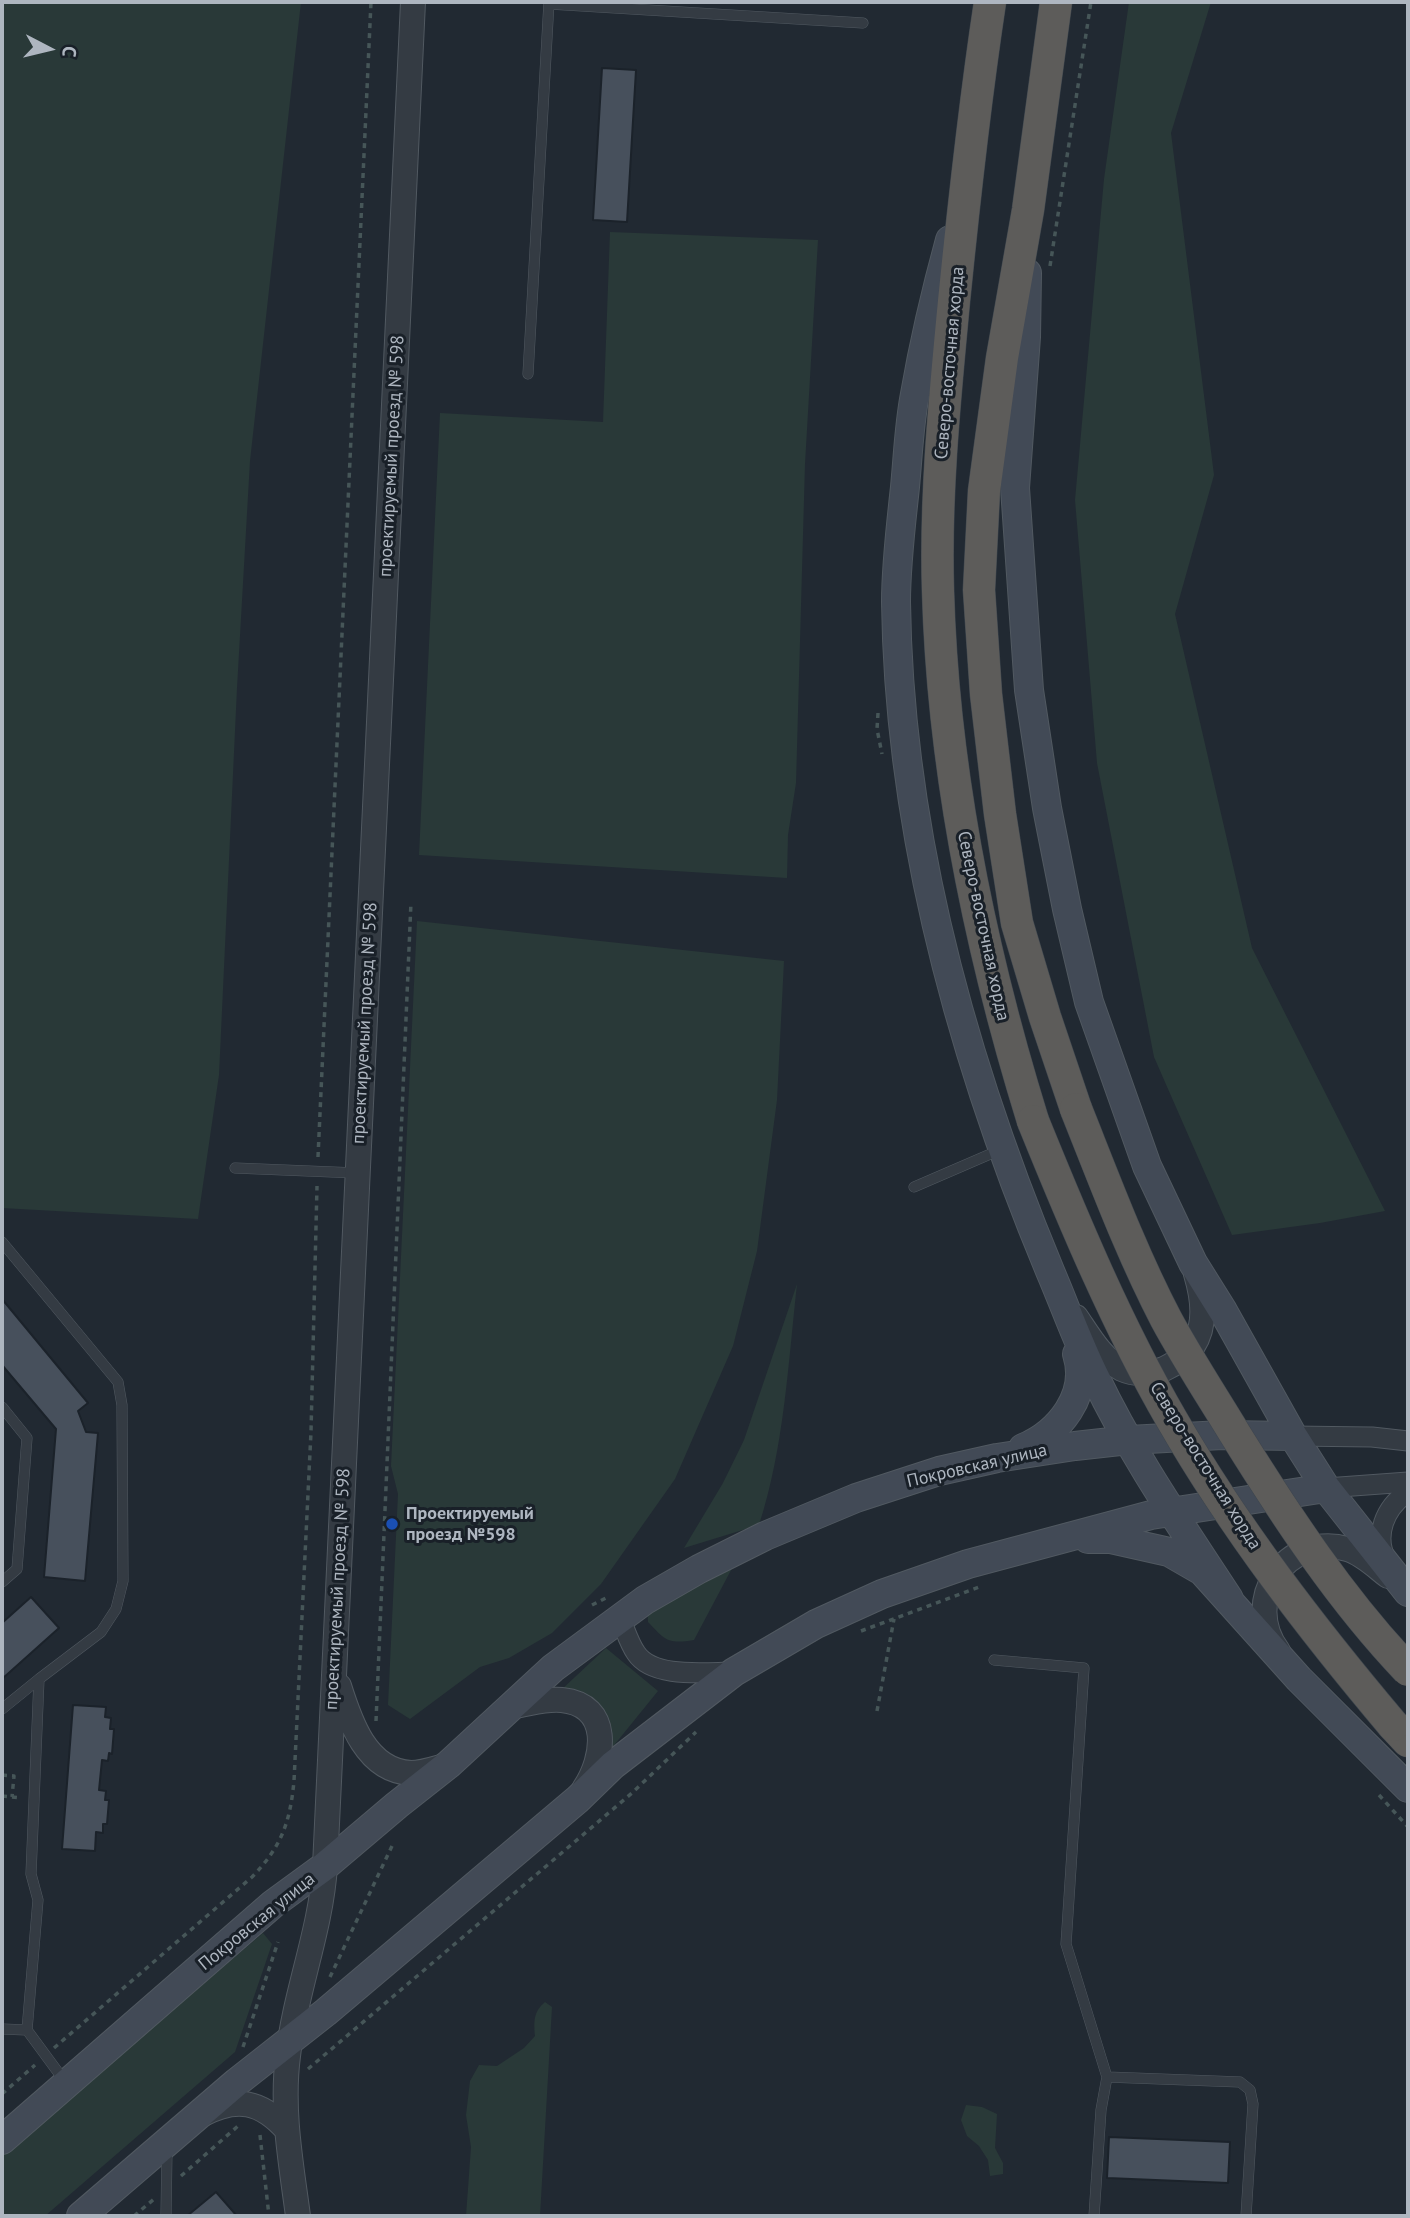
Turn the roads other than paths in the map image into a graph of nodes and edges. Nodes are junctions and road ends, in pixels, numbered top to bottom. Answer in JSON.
{"nodes":[{"id":1,"x":413,"y":2,"type":"edge"},
{"id":2,"x":990,"y":2,"type":"edge"},
{"id":3,"x":1056,"y":2,"type":"edge"},
{"id":4,"x":549,"y":3,"type":"edge"},
{"id":5,"x":863,"y":23,"type":"dead end"},
{"id":6,"x":966,"y":183,"type":"junction"},
{"id":7,"x":1028,"y":210,"type":"junction"},
{"id":8,"x":528,"y":374,"type":"dead end"},
{"id":9,"x":1003,"y":1149,"type":"junction"},
{"id":10,"x":235,"y":1168,"type":"dead end"},
{"id":11,"x":357,"y":1173,"type":"junction"},
{"id":12,"x":915,"y":1187,"type":"dead end"},
{"id":13,"x":2,"y":1242,"type":"edge"},
{"id":14,"x":1193,"y":1263,"type":"junction"},
{"id":15,"x":1060,"y":1294,"type":"junction"},
{"id":16,"x":2,"y":1408,"type":"edge"},
{"id":17,"x":1293,"y":1436,"type":"junction"},
{"id":18,"x":1129,"y":1440,"type":"junction"},
{"id":19,"x":1408,"y":1441,"type":"edge"},
{"id":20,"x":998,"y":1458,"type":"junction"},
{"id":21,"x":1408,"y":1482,"type":"edge"},
{"id":22,"x":1326,"y":1488,"type":"junction"},
{"id":23,"x":1408,"y":1492,"type":"edge"},
{"id":24,"x":1172,"y":1511,"type":"junction"},
{"id":25,"x":1058,"y":1539,"type":"junction"},
{"id":26,"x":2,"y":1581,"type":"edge"},
{"id":27,"x":1408,"y":1591,"type":"edge"},
{"id":28,"x":1229,"y":1599,"type":"junction"},
{"id":29,"x":620,"y":1618,"type":"junction"},
{"id":30,"x":994,"y":1660,"type":"dead end"},
{"id":31,"x":333,"y":1667,"type":"junction"},
{"id":32,"x":1408,"y":1670,"type":"edge"},
{"id":33,"x":734,"y":1672,"type":"junction"},
{"id":34,"x":39,"y":1679,"type":"junction"},
{"id":35,"x":1299,"y":1679,"type":"junction"},
{"id":36,"x":513,"y":1706,"type":"junction"},
{"id":37,"x":2,"y":1709,"type":"edge"},
{"id":38,"x":1400,"y":1733,"type":"edge"},
{"id":39,"x":449,"y":1764,"type":"junction"},
{"id":40,"x":1408,"y":1788,"type":"edge"},
{"id":41,"x":578,"y":1799,"type":"junction"},
{"id":42,"x":325,"y":1866,"type":"junction"},
{"id":43,"x":2,"y":2029,"type":"edge"},
{"id":44,"x":27,"y":2030,"type":"junction"},
{"id":45,"x":290,"y":2040,"type":"junction"},
{"id":46,"x":1107,"y":2077,"type":"junction"},
{"id":47,"x":66,"y":2084,"type":"junction"},
{"id":48,"x":195,"y":2118,"type":"junction"},
{"id":49,"x":287,"y":2130,"type":"junction"},
{"id":50,"x":2,"y":2140,"type":"edge"},
{"id":51,"x":167,"y":2142,"type":"junction"},
{"id":52,"x":81,"y":2216,"type":"edge"},
{"id":53,"x":166,"y":2216,"type":"edge"},
{"id":54,"x":298,"y":2216,"type":"edge"},
{"id":55,"x":1094,"y":2216,"type":"edge"},
{"id":56,"x":1245,"y":2216,"type":"edge"}],
"edges":[{"from":1,"to":11,"type":"street","name":"проектируемый проезд № 598"},
{"from":2,"to":6,"type":"highway","name":"Северо-восточная хорда"},
{"from":3,"to":7,"type":"highway","name":"Северо-восточная хорда"},
{"from":4,"to":5,"type":"lane"},
{"from":4,"to":8,"type":"lane"},
{"from":6,"to":9,"type":"main road"},
{"from":6,"to":38,"type":"highway","name":"Северо-восточная хорда","bridge":true},
{"from":7,"to":14,"type":"main road"},
{"from":7,"to":32,"type":"highway","name":"Северо-восточная хорда","bridge":true},
{"from":9,"to":12,"type":"lane"},
{"from":9,"to":15,"type":"main road"},
{"from":10,"to":11,"type":"lane"},
{"from":11,"to":31,"type":"street","name":"проектируемый проезд № 598"},
{"from":13,"to":34,"type":"lane"},
{"from":14,"to":15,"type":"street"},
{"from":14,"to":17,"type":"main road"},
{"from":15,"to":18,"type":"main road"},
{"from":15,"to":20,"type":"main road"},
{"from":16,"to":26,"type":"lane"},
{"from":17,"to":18,"type":"main road","name":"Покровская улица"},
{"from":17,"to":19,"type":"street"},
{"from":17,"to":22,"type":"main road"},
{"from":18,"to":20,"type":"main road","name":"Покровская улица"},
{"from":18,"to":24,"type":"main road"},
{"from":20,"to":29,"type":"main road","name":"Покровская улица"},
{"from":21,"to":22,"type":"street"},
{"from":22,"to":24,"type":"main road"},
{"from":22,"to":27,"type":"main road"},
{"from":23,"to":27,"type":"street"},
{"from":24,"to":25,"type":"main road"},
{"from":24,"to":28,"type":"main road"},
{"from":25,"to":28,"type":"main road"},
{"from":25,"to":33,"type":"main road"},
{"from":27,"to":35,"type":"street"},
{"from":28,"to":35,"type":"main road"},
{"from":29,"to":33,"type":"street"},
{"from":29,"to":36,"type":"main road","name":"Покровская улица"},
{"from":30,"to":46,"type":"lane"},
{"from":31,"to":39,"type":"street"},
{"from":31,"to":42,"type":"street","name":"проектируемый проезд № 598"},
{"from":33,"to":41,"type":"main road"},
{"from":34,"to":37,"type":"lane"},
{"from":34,"to":44,"type":"lane"},
{"from":35,"to":40,"type":"main road"},
{"from":36,"to":39,"type":"main road","name":"Покровская улица"},
{"from":36,"to":41,"type":"street"},
{"from":39,"to":42,"type":"main road","name":"Покровская улица"},
{"from":41,"to":45,"type":"main road"},
{"from":42,"to":45,"type":"street","name":"проектируемый проезд № 598"},
{"from":42,"to":47,"type":"main road","name":"Покровская улица"},
{"from":43,"to":44,"type":"lane"},
{"from":44,"to":47,"type":"lane"},
{"from":45,"to":48,"type":"main road"},
{"from":45,"to":49,"type":"street","name":"проектируемый проезд № 598"},
{"from":46,"to":55,"type":"lane"},
{"from":46,"to":56,"type":"lane"},
{"from":47,"to":50,"type":"main road","name":"Покровская улица"},
{"from":48,"to":49,"type":"street"},
{"from":48,"to":51,"type":"main road"},
{"from":49,"to":54,"type":"street","name":"проектируемый проезд № 598"},
{"from":51,"to":52,"type":"main road"},
{"from":51,"to":53,"type":"lane"}]}
